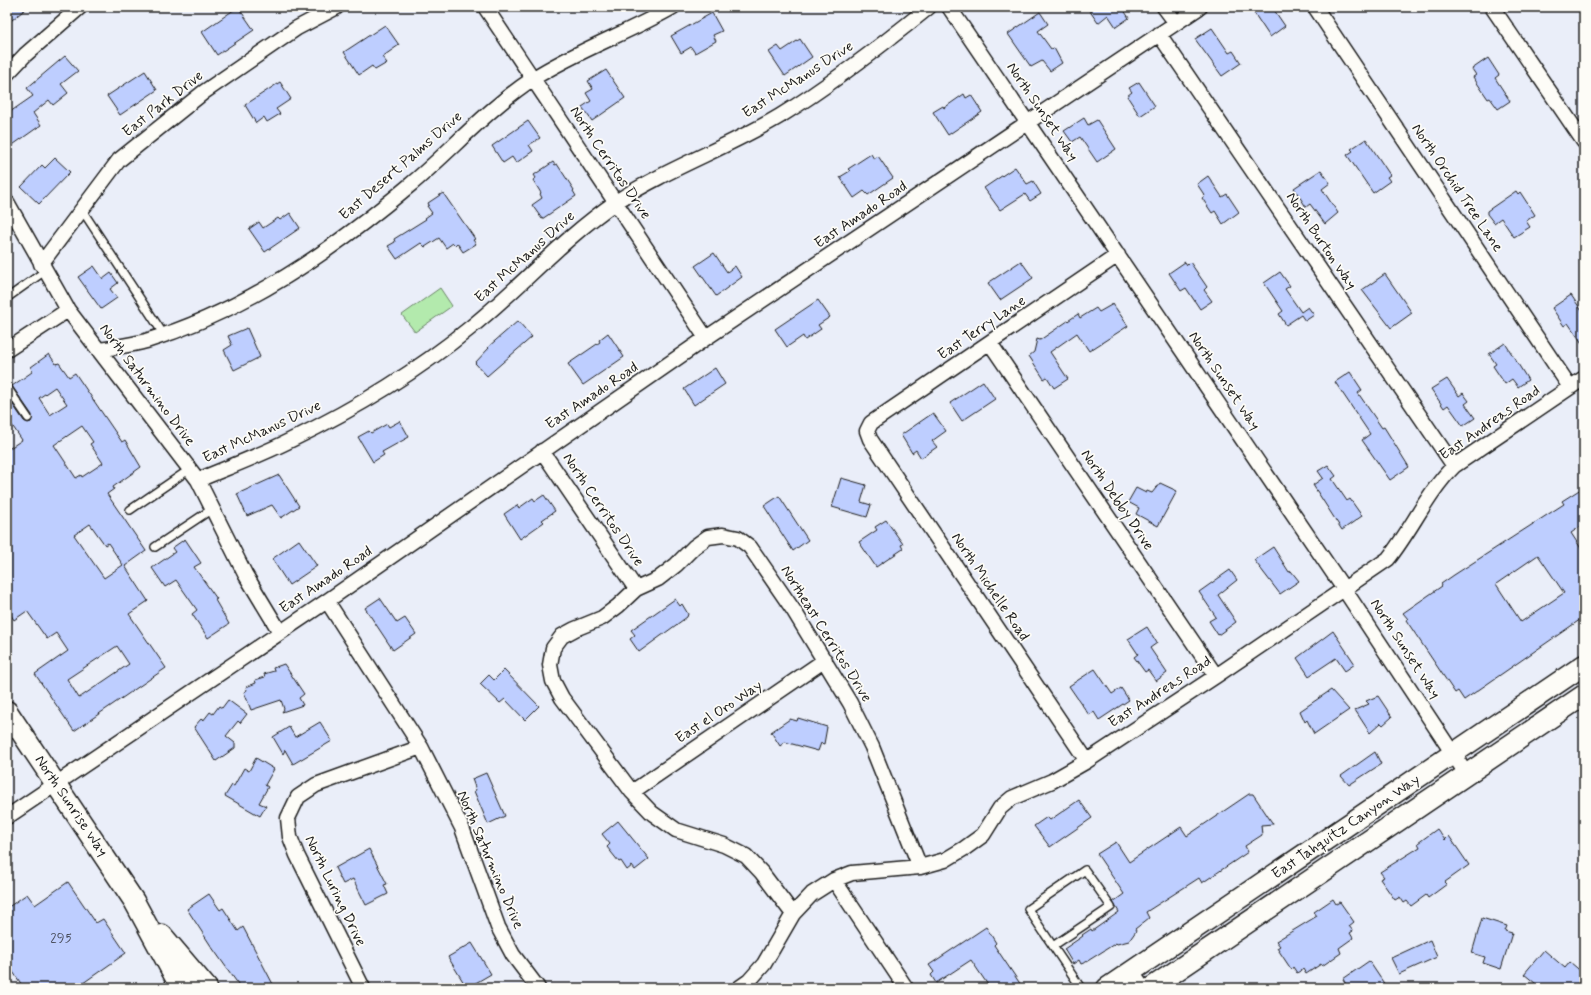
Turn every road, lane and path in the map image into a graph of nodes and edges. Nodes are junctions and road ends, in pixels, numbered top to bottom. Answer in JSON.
{"nodes":[{"id":1,"x":80,"y":7,"type":"edge"},
{"id":2,"x":337,"y":7,"type":"edge"},
{"id":3,"x":484,"y":7,"type":"edge"},
{"id":4,"x":673,"y":7,"type":"edge"},
{"id":5,"x":928,"y":7,"type":"edge"},
{"id":6,"x":949,"y":7,"type":"edge"},
{"id":7,"x":1164,"y":7,"type":"edge"},
{"id":8,"x":1200,"y":7,"type":"edge"},
{"id":9,"x":1315,"y":7,"type":"edge"},
{"id":10,"x":1492,"y":7,"type":"edge"},
{"id":11,"x":1176,"y":23,"type":"junction"},
{"id":12,"x":1159,"y":34,"type":"junction"},
{"id":13,"x":7,"y":74,"type":"edge"},
{"id":14,"x":534,"y":78,"type":"junction"},
{"id":15,"x":1029,"y":123,"type":"junction"},
{"id":16,"x":1584,"y":142,"type":"edge"},
{"id":17,"x":7,"y":202,"type":"edge"},
{"id":18,"x":616,"y":203,"type":"junction"},
{"id":19,"x":82,"y":210,"type":"junction"},
{"id":20,"x":11,"y":219,"type":"edge"},
{"id":21,"x":1118,"y":255,"type":"junction"},
{"id":22,"x":43,"y":268,"type":"junction"},
{"id":23,"x":7,"y":298,"type":"edge"},
{"id":24,"x":68,"y":310,"type":"junction"},
{"id":25,"x":164,"y":335,"type":"junction"},
{"id":26,"x":706,"y":338,"type":"junction"},
{"id":27,"x":990,"y":343,"type":"junction"},
{"id":28,"x":7,"y":350,"type":"edge"},
{"id":29,"x":100,"y":350,"type":"junction"},
{"id":30,"x":1584,"y":378,"type":"edge"},
{"id":31,"x":7,"y":387,"type":"edge"},
{"id":32,"x":1570,"y":387,"type":"junction"},
{"id":33,"x":28,"y":418,"type":"dead end"},
{"id":34,"x":867,"y":431,"type":"joint"},
{"id":35,"x":542,"y":451,"type":"junction"},
{"id":36,"x":1454,"y":466,"type":"junction"},
{"id":37,"x":190,"y":469,"type":"junction"},
{"id":38,"x":198,"y":480,"type":"junction"},
{"id":39,"x":212,"y":509,"type":"junction"},
{"id":40,"x":130,"y":510,"type":"dead end"},
{"id":41,"x":155,"y":547,"type":"dead end"},
{"id":42,"x":636,"y":589,"type":"junction"},
{"id":43,"x":1344,"y":589,"type":"junction"},
{"id":44,"x":327,"y":601,"type":"junction"},
{"id":45,"x":280,"y":632,"type":"junction"},
{"id":46,"x":825,"y":660,"type":"junction"},
{"id":47,"x":1584,"y":665,"type":"edge"},
{"id":48,"x":1216,"y":676,"type":"junction"},
{"id":49,"x":1584,"y":696,"type":"edge"},
{"id":50,"x":7,"y":711,"type":"edge"},
{"id":51,"x":421,"y":747,"type":"junction"},
{"id":52,"x":1453,"y":754,"type":"junction"},
{"id":53,"x":1087,"y":760,"type":"junction"},
{"id":54,"x":1467,"y":775,"type":"junction"},
{"id":55,"x":56,"y":784,"type":"junction"},
{"id":56,"x":632,"y":792,"type":"junction"},
{"id":57,"x":7,"y":817,"type":"edge"},
{"id":58,"x":920,"y":867,"type":"junction"},
{"id":59,"x":834,"y":880,"type":"junction"},
{"id":60,"x":134,"y":901,"type":"junction"},
{"id":61,"x":793,"y":914,"type":"junction"},
{"id":62,"x":1053,"y":946,"type":"junction"},
{"id":63,"x":1131,"y":971,"type":"junction"},
{"id":64,"x":181,"y":988,"type":"edge"},
{"id":65,"x":207,"y":988,"type":"edge"},
{"id":66,"x":363,"y":988,"type":"edge"},
{"id":67,"x":538,"y":988,"type":"edge"},
{"id":68,"x":739,"y":988,"type":"edge"},
{"id":69,"x":906,"y":988,"type":"edge"},
{"id":70,"x":1081,"y":988,"type":"edge"},
{"id":71,"x":1107,"y":988,"type":"edge"},
{"id":72,"x":1143,"y":988,"type":"edge"},
{"id":73,"x":1151,"y":988,"type":"edge"}],
"edges":[{"from":1,"to":13,"type":"street"},
{"from":2,"to":19,"type":"street","name":"East Park Drive"},
{"from":3,"to":14,"type":"street","name":"North Cerritos Drive"},
{"from":4,"to":14,"type":"street","name":"East Desert Palms Drive"},
{"from":5,"to":18,"type":"street","name":"East McManus Drive"},
{"from":6,"to":15,"type":"street","name":"North Sunset Way"},
{"from":7,"to":11,"type":"street"},
{"from":8,"to":11,"type":"street","name":"East Amado Road"},
{"from":9,"to":32,"type":"street","name":"North Orchid Tree Lane"},
{"from":10,"to":16,"type":"street"},
{"from":11,"to":12,"type":"street","name":"East Amado Road"},
{"from":12,"to":15,"type":"street","name":"East Amado Road"},
{"from":12,"to":36,"type":"street","name":"North Burton Way"},
{"from":14,"to":18,"type":"street","name":"North Cerritos Drive"},
{"from":14,"to":25,"type":"street","name":"East Desert Palms Drive"},
{"from":15,"to":21,"type":"street","name":"North Sunset Way"},
{"from":15,"to":26,"type":"street","name":"East Amado Road"},
{"from":17,"to":20,"type":"street","name":"North Saturmino Drive"},
{"from":18,"to":26,"type":"street","name":"North Cerritos Drive"},
{"from":18,"to":38,"type":"street","name":"East McManus Drive"},
{"from":19,"to":22,"type":"street","name":"East Park Drive"},
{"from":19,"to":25,"type":"lane"},
{"from":20,"to":22,"type":"street","name":"North Saturmino Drive"},
{"from":21,"to":27,"type":"street","name":"East Terry Lane"},
{"from":21,"to":43,"type":"street","name":"North Sunset Way"},
{"from":22,"to":23,"type":"lane"},
{"from":22,"to":24,"type":"street","name":"North Saturmino Drive"},
{"from":24,"to":28,"type":"street"},
{"from":24,"to":29,"type":"street","name":"North Saturmino Drive"},
{"from":25,"to":29,"type":"street","name":"East Desert Palms Drive"},
{"from":26,"to":35,"type":"street","name":"East Amado Road"},
{"from":27,"to":34,"type":"street","name":"East Terry Lane"},
{"from":27,"to":48,"type":"street","name":"North Debby Drive"},
{"from":29,"to":37,"type":"street","name":"North Saturmino Drive"},
{"from":30,"to":32,"type":"street","name":"East Andreas Road"},
{"from":31,"to":33,"type":"lane"},
{"from":32,"to":36,"type":"street","name":"East Andreas Road"},
{"from":34,"to":53,"type":"street","name":"North Michelle Road"},
{"from":35,"to":42,"type":"street","name":"North Cerritos Drive"},
{"from":35,"to":44,"type":"street","name":"East Amado Road"},
{"from":36,"to":43,"type":"street","name":"East Andreas Road"},
{"from":37,"to":38,"type":"street","name":"North Saturmino Drive"},
{"from":37,"to":40,"type":"lane"},
{"from":38,"to":39,"type":"street","name":"North Saturmino Drive"},
{"from":39,"to":41,"type":"lane"},
{"from":39,"to":45,"type":"street","name":"North Saturmino Drive"},
{"from":42,"to":46,"type":"street","name":"Northeast Cerritos Drive"},
{"from":42,"to":56,"type":"street","name":"Northeast Cerritos Drive"},
{"from":43,"to":48,"type":"street","name":"East Andreas Road"},
{"from":43,"to":52,"type":"street","name":"North Sunset Way"},
{"from":44,"to":45,"type":"street","name":"East Amado Road"},
{"from":44,"to":51,"type":"street","name":"North Saturmino Drive"},
{"from":45,"to":55,"type":"street","name":"East Amado Road"},
{"from":46,"to":56,"type":"street","name":"East el Oro Way"},
{"from":46,"to":58,"type":"street","name":"Northeast Cerritos Drive"},
{"from":47,"to":52,"type":"main road","name":"East Tahquitz Canyon Way"},
{"from":48,"to":53,"type":"street","name":"East Andreas Road"},
{"from":49,"to":54,"type":"main road","name":"East Tahquitz Canyon Way"},
{"from":50,"to":55,"type":"main road","name":"North Sunrise Way"},
{"from":51,"to":66,"type":"street","name":"North Luring Drive"},
{"from":51,"to":67,"type":"street","name":"North Saturmino Drive"},
{"from":52,"to":54,"type":"street","name":"North Sunset Way"},
{"from":52,"to":63,"type":"main road","name":"East Tahquitz Canyon Way"},
{"from":53,"to":58,"type":"street","name":"East Andreas Road"},
{"from":54,"to":73,"type":"main road","name":"East Tahquitz Canyon Way"},
{"from":55,"to":57,"type":"street","name":"East Amado Road"},
{"from":55,"to":60,"type":"main road","name":"North Sunrise Way"},
{"from":56,"to":61,"type":"street","name":"Northeast Cerritos Drive"},
{"from":58,"to":59,"type":"street","name":"East Andreas Road"},
{"from":59,"to":61,"type":"street","name":"East Andreas Road"},
{"from":59,"to":69,"type":"street"},
{"from":60,"to":64,"type":"main road","name":"North Sunrise Way"},
{"from":60,"to":65,"type":"main road","name":"North Sunrise Way"},
{"from":61,"to":68,"type":"street","name":"East Andreas Road"},
{"from":62,"to":62,"type":"lane"},
{"from":62,"to":70,"type":"lane"},
{"from":63,"to":71,"type":"main road","name":"East Tahquitz Canyon Way"},
{"from":63,"to":72,"type":"street"}]}
